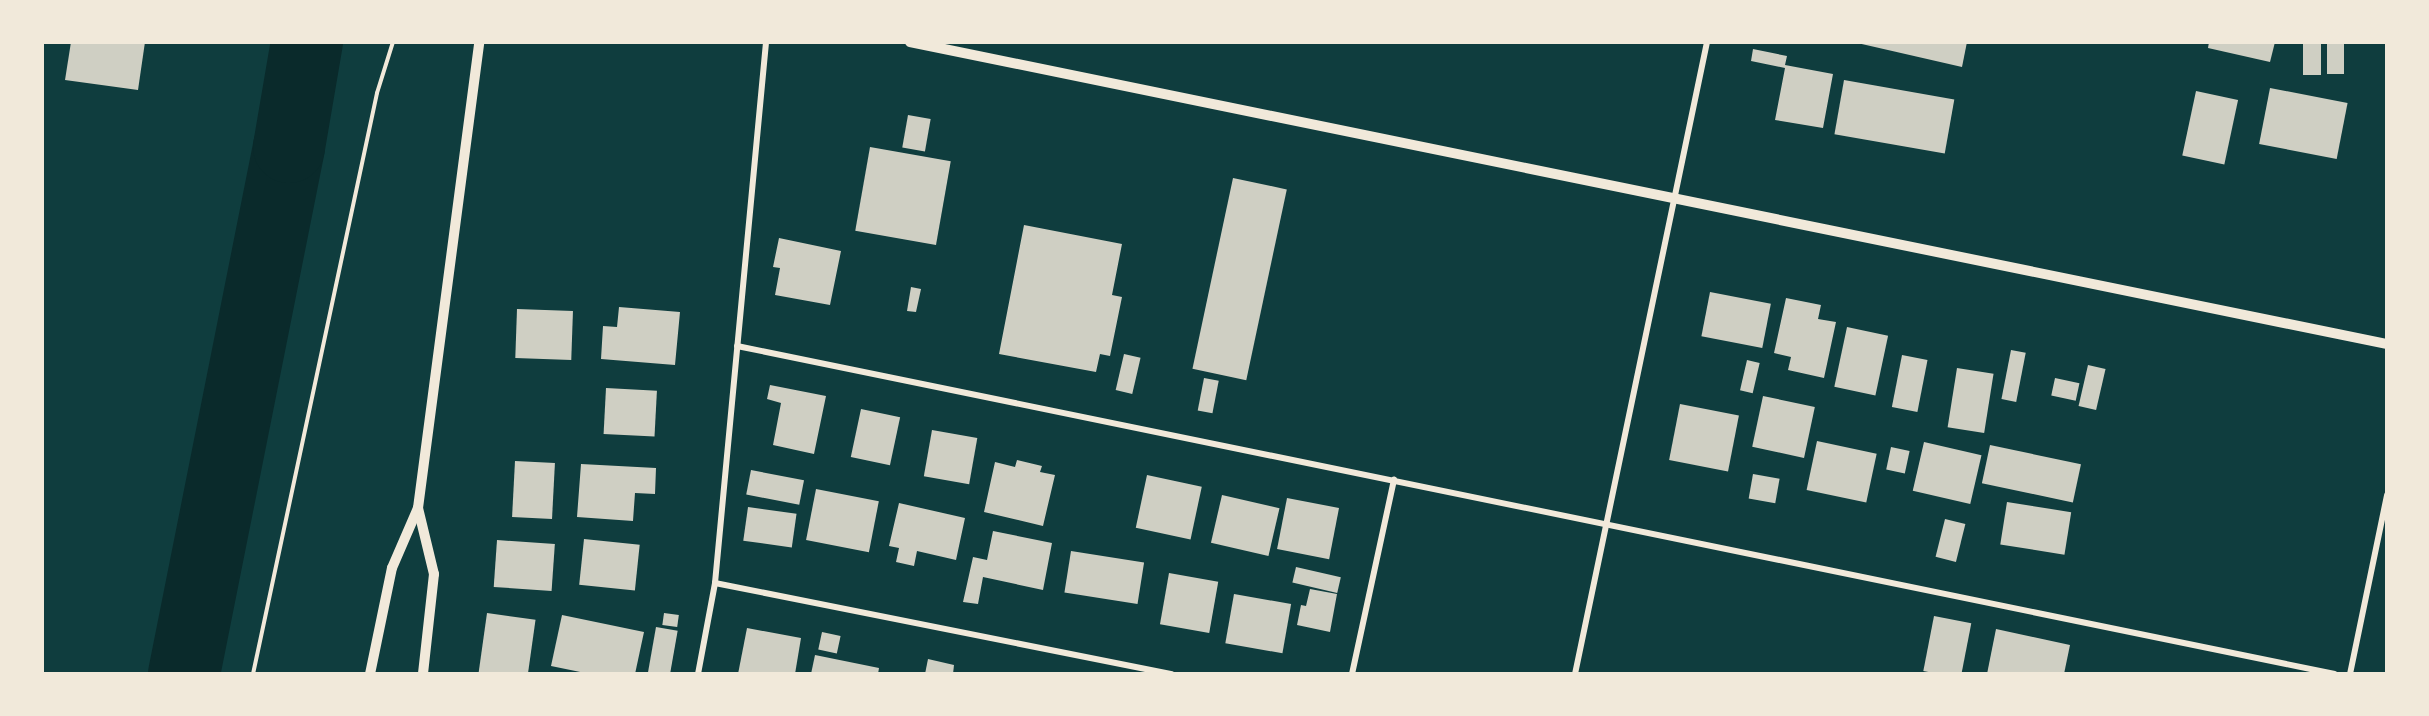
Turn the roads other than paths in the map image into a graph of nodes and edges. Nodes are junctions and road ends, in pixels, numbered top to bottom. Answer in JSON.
{"nodes":[{"id":1,"x":479,"y":42,"type":"edge"},
{"id":2,"x":766,"y":42,"type":"edge"},
{"id":3,"x":910,"y":42,"type":"edge"},
{"id":4,"x":1707,"y":42,"type":"edge"},
{"id":5,"x":1674,"y":199,"type":"junction"},
{"id":6,"x":2387,"y":345,"type":"edge"},
{"id":7,"x":737,"y":346,"type":"junction"},
{"id":8,"x":1394,"y":479,"type":"junction"},
{"id":9,"x":2387,"y":495,"type":"edge"},
{"id":10,"x":418,"y":508,"type":"junction"},
{"id":11,"x":1607,"y":523,"type":"junction"},
{"id":12,"x":715,"y":583,"type":"junction"},
{"id":13,"x":370,"y":674,"type":"edge"},
{"id":14,"x":423,"y":674,"type":"edge"},
{"id":15,"x":698,"y":674,"type":"edge"},
{"id":16,"x":1172,"y":674,"type":"edge"},
{"id":17,"x":1352,"y":674,"type":"edge"},
{"id":18,"x":1575,"y":674,"type":"edge"},
{"id":19,"x":2335,"y":674,"type":"edge"},
{"id":20,"x":2350,"y":674,"type":"edge"}],
"edges":[{"from":1,"to":10,"type":"street"},
{"from":2,"to":7,"type":"street"},
{"from":3,"to":5,"type":"street"},
{"from":4,"to":5,"type":"street"},
{"from":5,"to":6,"type":"street"},
{"from":5,"to":11,"type":"street"},
{"from":7,"to":8,"type":"street"},
{"from":7,"to":12,"type":"street"},
{"from":8,"to":11,"type":"street"},
{"from":8,"to":17,"type":"street"},
{"from":9,"to":20,"type":"street"},
{"from":10,"to":13,"type":"street"},
{"from":10,"to":14,"type":"street"},
{"from":11,"to":18,"type":"street"},
{"from":11,"to":19,"type":"street"},
{"from":12,"to":15,"type":"street"},
{"from":12,"to":16,"type":"street"}]}
